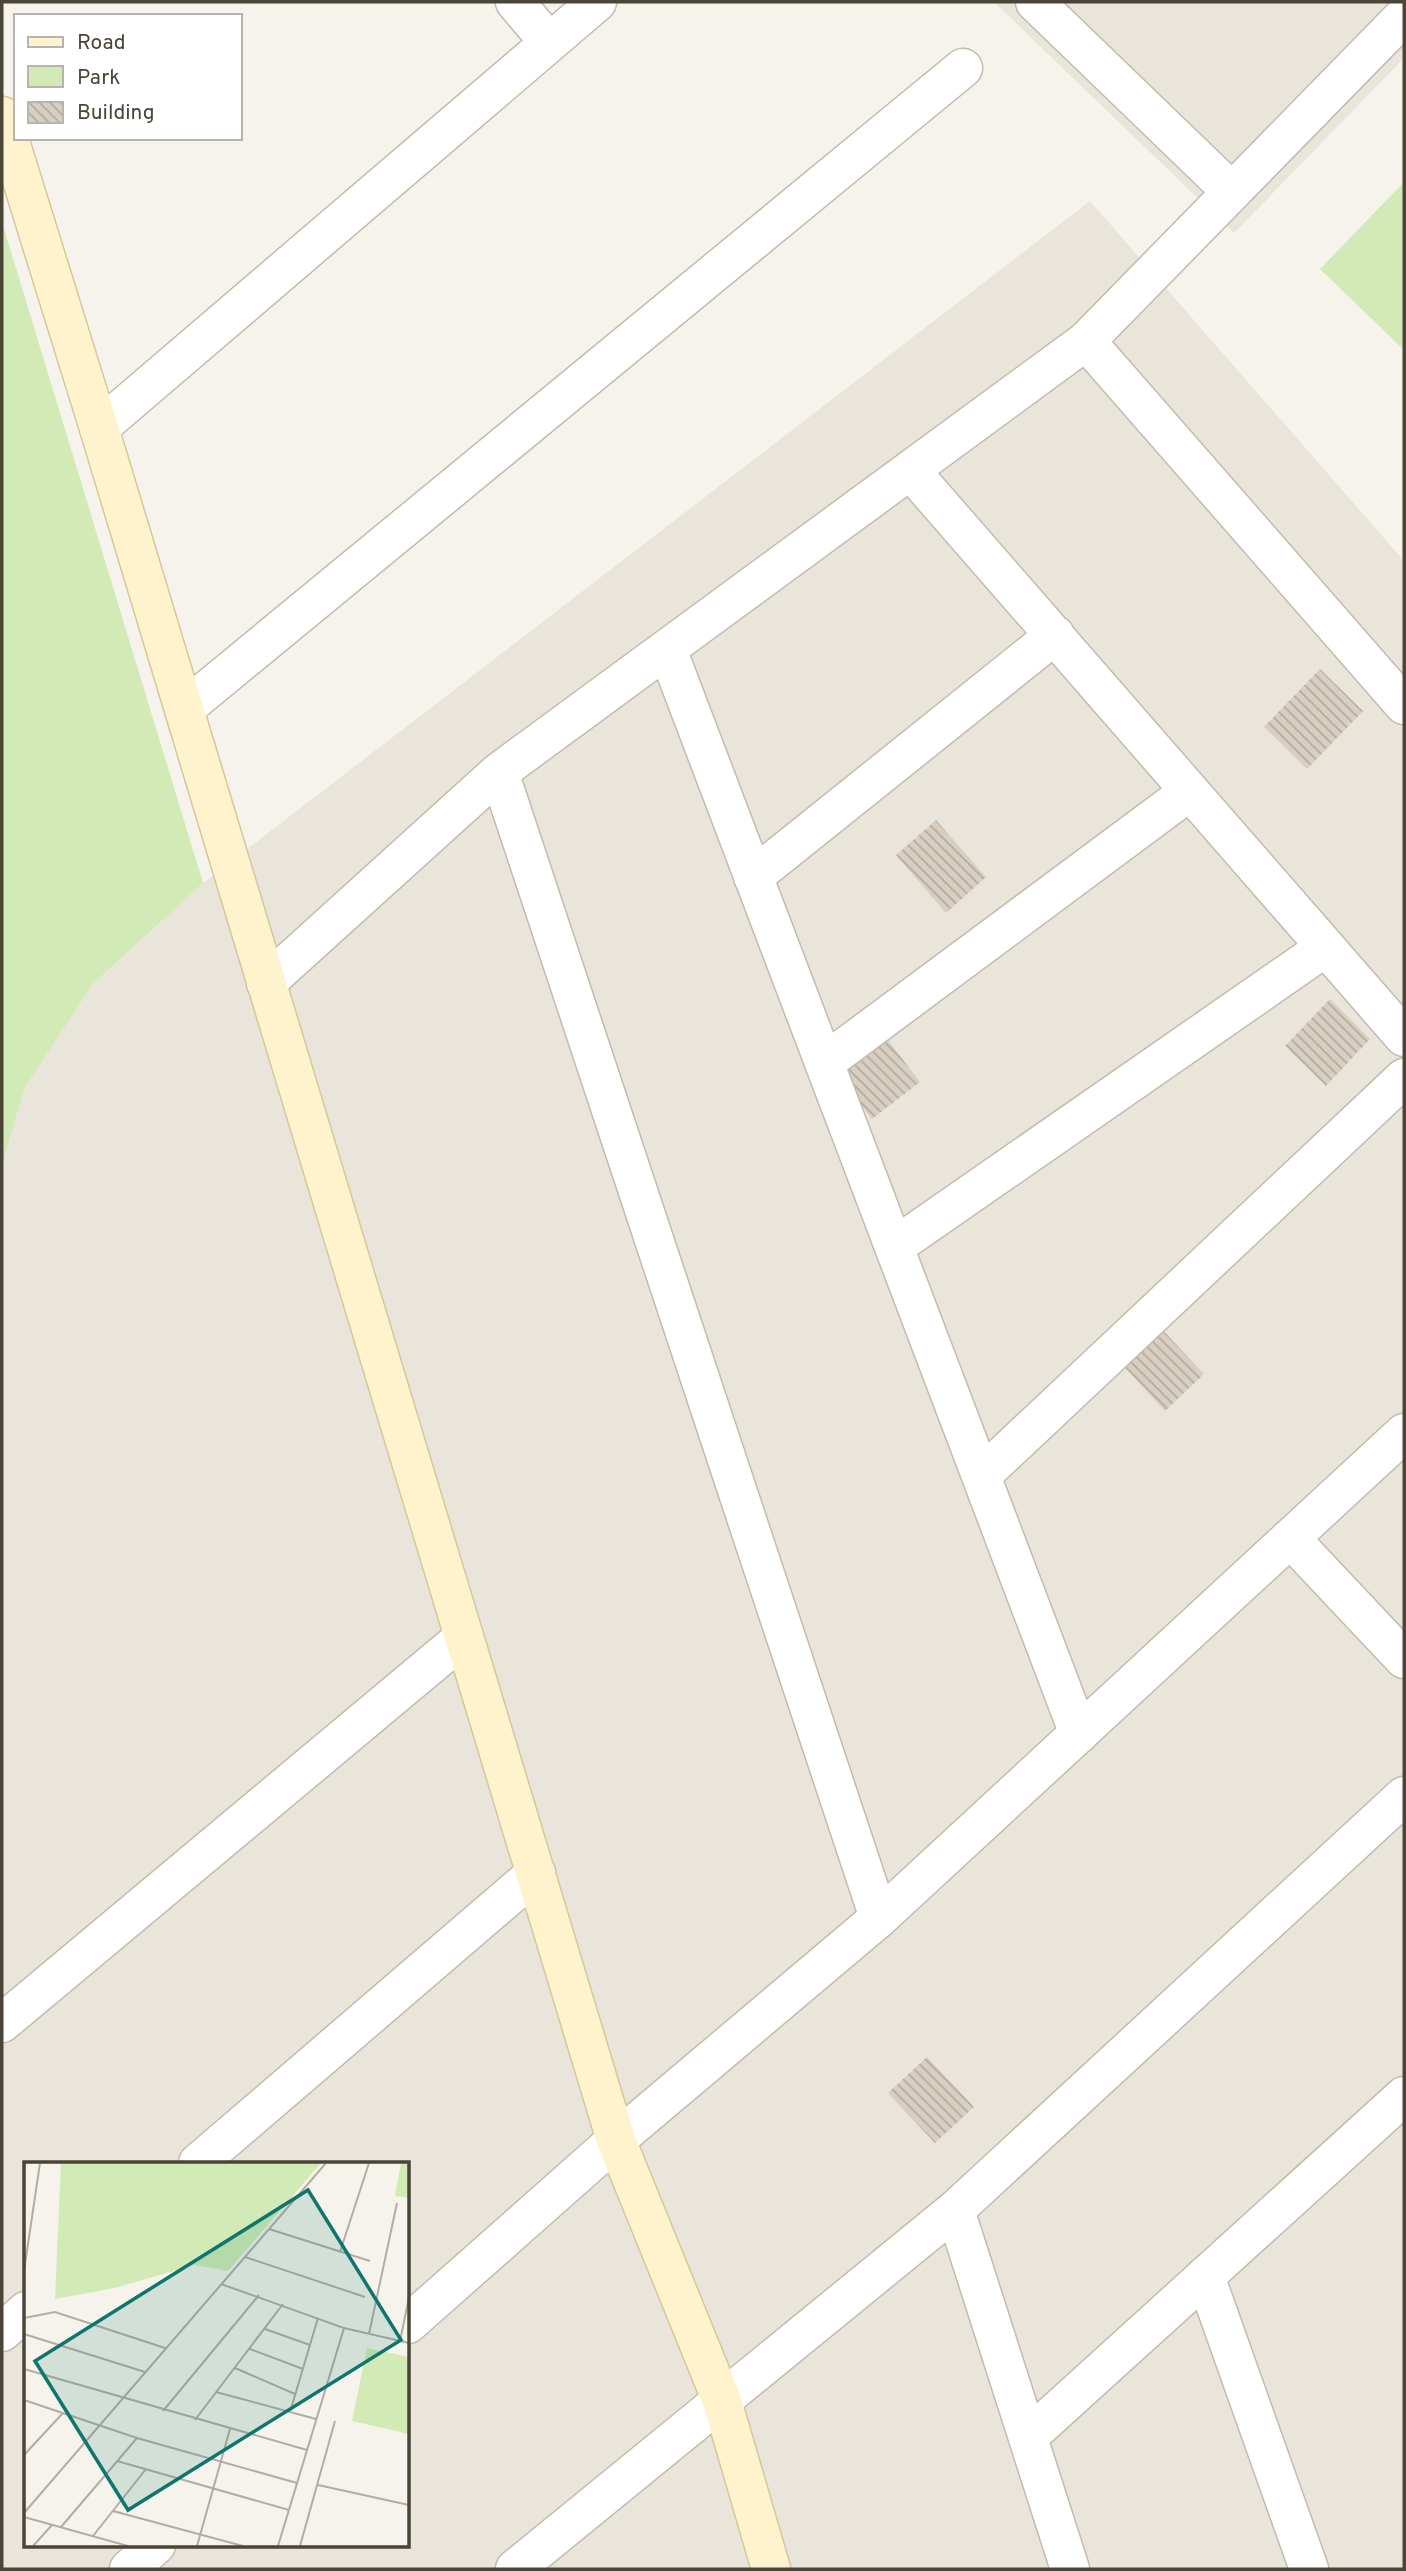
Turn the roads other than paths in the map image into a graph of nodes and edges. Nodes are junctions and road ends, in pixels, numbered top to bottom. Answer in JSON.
{"nodes":[{"id":1,"x":515,"y":2,"type":"edge"},
{"id":2,"x":597,"y":2,"type":"edge"},
{"id":3,"x":1035,"y":2,"type":"edge"},
{"id":4,"x":1394,"y":2,"type":"edge"},
{"id":5,"x":1404,"y":14,"type":"edge"},
{"id":6,"x":549,"y":42,"type":"junction"},
{"id":7,"x":963,"y":68,"type":"dead end"},
{"id":8,"x":2,"y":116,"type":"edge"},
{"id":9,"x":1232,"y":192,"type":"junction"},
{"id":10,"x":1086,"y":341,"type":"junction"},
{"id":11,"x":99,"y":428,"type":"junction"},
{"id":12,"x":910,"y":470,"type":"junction"},
{"id":13,"x":1055,"y":635,"type":"junction"},
{"id":14,"x":667,"y":649,"type":"junction"},
{"id":15,"x":1404,"y":705,"type":"edge"},
{"id":16,"x":184,"y":709,"type":"junction"},
{"id":17,"x":499,"y":772,"type":"junction"},
{"id":18,"x":1190,"y":791,"type":"junction"},
{"id":19,"x":753,"y":877,"type":"junction"},
{"id":20,"x":1326,"y":947,"type":"junction"},
{"id":21,"x":266,"y":982,"type":"junction"},
{"id":22,"x":1404,"y":1037,"type":"edge"},
{"id":23,"x":824,"y":1063,"type":"junction"},
{"id":24,"x":1404,"y":1078,"type":"edge"},
{"id":25,"x":894,"y":1247,"type":"junction"},
{"id":26,"x":1404,"y":1433,"type":"edge"},
{"id":27,"x":981,"y":1476,"type":"junction"},
{"id":28,"x":1290,"y":1538,"type":"junction"},
{"id":29,"x":464,"y":1637,"type":"junction"},
{"id":30,"x":1404,"y":1659,"type":"edge"},
{"id":31,"x":1079,"y":1734,"type":"junction"},
{"id":32,"x":1404,"y":1796,"type":"edge"},
{"id":33,"x":536,"y":1873,"type":"junction"},
{"id":34,"x":879,"y":1918,"type":"junction"},
{"id":35,"x":2,"y":2023,"type":"edge"},
{"id":36,"x":1404,"y":2096,"type":"edge"},
{"id":37,"x":616,"y":2140,"type":"junction"},
{"id":38,"x":199,"y":2162,"type":"edge"},
{"id":39,"x":955,"y":2210,"type":"junction"},
{"id":40,"x":1205,"y":2276,"type":"junction"},
{"id":41,"x":24,"y":2313,"type":"edge"},
{"id":42,"x":410,"y":2321,"type":"edge"},
{"id":43,"x":2,"y":2332,"type":"edge"},
{"id":44,"x":722,"y":2401,"type":"junction"},
{"id":45,"x":1028,"y":2437,"type":"junction"},
{"id":46,"x":155,"y":2546,"type":"edge"},
{"id":47,"x":128,"y":2569,"type":"edge"},
{"id":48,"x":515,"y":2569,"type":"edge"},
{"id":49,"x":771,"y":2569,"type":"edge"},
{"id":50,"x":1070,"y":2569,"type":"edge"},
{"id":51,"x":1309,"y":2569,"type":"edge"}],
"edges":[{"from":1,"to":6,"type":"street"},
{"from":2,"to":6,"type":"street"},
{"from":3,"to":9,"type":"street"},
{"from":4,"to":5,"type":"street"},
{"from":5,"to":9,"type":"street"},
{"from":6,"to":11,"type":"street"},
{"from":7,"to":16,"type":"street"},
{"from":8,"to":11,"type":"street"},
{"from":9,"to":10,"type":"street"},
{"from":10,"to":12,"type":"street"},
{"from":10,"to":15,"type":"street"},
{"from":11,"to":16,"type":"street"},
{"from":12,"to":13,"type":"street"},
{"from":12,"to":14,"type":"street"},
{"from":13,"to":18,"type":"street"},
{"from":13,"to":19,"type":"street"},
{"from":14,"to":17,"type":"street"},
{"from":14,"to":19,"type":"street"},
{"from":16,"to":21,"type":"street"},
{"from":17,"to":21,"type":"street"},
{"from":17,"to":34,"type":"street"},
{"from":18,"to":20,"type":"street"},
{"from":18,"to":23,"type":"street"},
{"from":19,"to":23,"type":"street"},
{"from":20,"to":22,"type":"street"},
{"from":20,"to":25,"type":"street"},
{"from":21,"to":29,"type":"street"},
{"from":23,"to":25,"type":"street"},
{"from":24,"to":27,"type":"street"},
{"from":25,"to":27,"type":"street"},
{"from":26,"to":28,"type":"street"},
{"from":27,"to":31,"type":"street"},
{"from":28,"to":30,"type":"street"},
{"from":28,"to":31,"type":"street"},
{"from":29,"to":33,"type":"street"},
{"from":29,"to":35,"type":"street"},
{"from":31,"to":34,"type":"street"},
{"from":32,"to":39,"type":"street"},
{"from":33,"to":37,"type":"street"},
{"from":33,"to":38,"type":"street"},
{"from":34,"to":37,"type":"street"},
{"from":36,"to":40,"type":"street"},
{"from":37,"to":42,"type":"street"},
{"from":37,"to":44,"type":"street"},
{"from":39,"to":44,"type":"street"},
{"from":39,"to":45,"type":"street"},
{"from":40,"to":45,"type":"street"},
{"from":40,"to":51,"type":"street"},
{"from":41,"to":43,"type":"street"},
{"from":44,"to":48,"type":"street"},
{"from":44,"to":49,"type":"street"},
{"from":45,"to":50,"type":"street"},
{"from":46,"to":47,"type":"street"}]}
